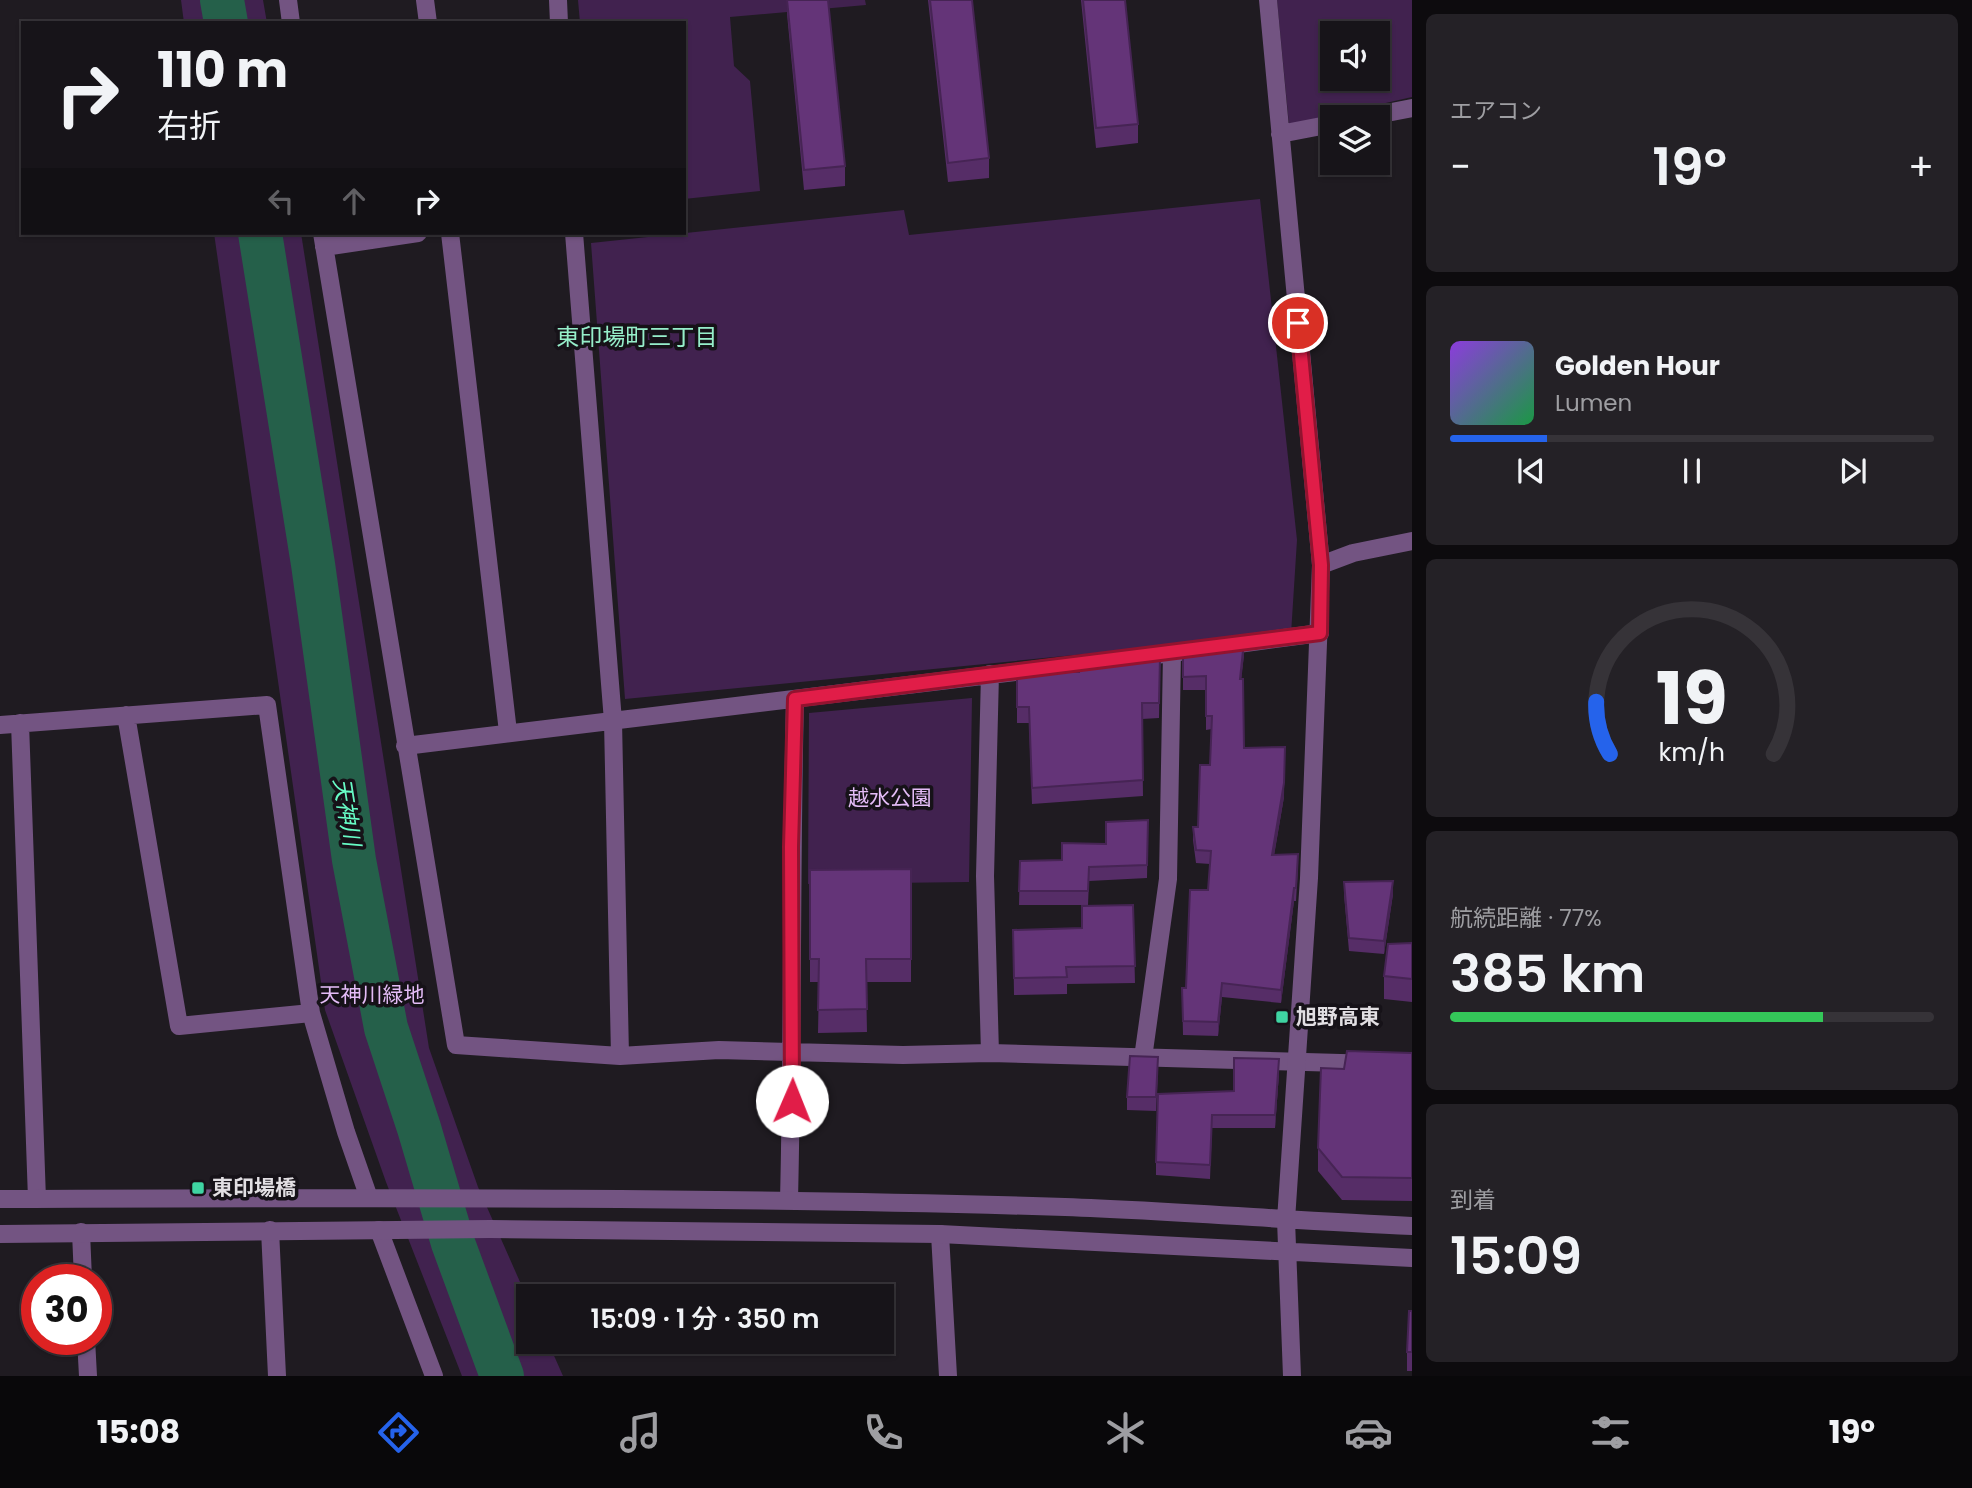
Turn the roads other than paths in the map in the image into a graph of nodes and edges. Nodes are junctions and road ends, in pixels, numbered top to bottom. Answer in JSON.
{"nodes":[{"id":1,"x":288,"y":0,"type":"edge"},
{"id":2,"x":425,"y":0,"type":"edge"},
{"id":3,"x":558,"y":0,"type":"edge"},
{"id":4,"x":1268,"y":0,"type":"edge"},
{"id":5,"x":291,"y":21,"type":"edge"},
{"id":6,"x":428,"y":21,"type":"edge"},
{"id":7,"x":559,"y":21,"type":"edge"},
{"id":8,"x":1412,"y":108,"type":"edge"},
{"id":9,"x":1390,"y":112,"type":"edge"},
{"id":10,"x":1320,"y":126,"type":"edge"},
{"id":11,"x":1280,"y":134,"type":"junction"},
{"id":12,"x":391,"y":235,"type":"edge"},
{"id":13,"x":450,"y":235,"type":"edge"},
{"id":14,"x":573,"y":235,"type":"edge"},
{"id":15,"x":323,"y":240,"type":"edge"},
{"id":16,"x":1412,"y":541,"type":"edge"},
{"id":17,"x":1321,"y":565,"type":"junction"},
{"id":18,"x":1320,"y":633,"type":"junction"},
{"id":19,"x":1172,"y":653,"type":"junction"},
{"id":20,"x":990,"y":674,"type":"junction"},
{"id":21,"x":795,"y":699,"type":"junction"},
{"id":22,"x":126,"y":715,"type":"junction"},
{"id":23,"x":613,"y":721,"type":"junction"},
{"id":24,"x":20,"y":723,"type":"junction"},
{"id":25,"x":0,"y":725,"type":"edge"},
{"id":26,"x":508,"y":732,"type":"junction"},
{"id":27,"x":405,"y":746,"type":"junction"},
{"id":28,"x":311,"y":1013,"type":"junction"},
{"id":29,"x":793,"y":1052,"type":"junction"},
{"id":30,"x":990,"y":1053,"type":"junction"},
{"id":31,"x":620,"y":1056,"type":"junction"},
{"id":32,"x":1143,"y":1058,"type":"junction"},
{"id":33,"x":1295,"y":1062,"type":"junction"},
{"id":34,"x":1412,"y":1065,"type":"edge"},
{"id":35,"x":369,"y":1198,"type":"junction"},
{"id":36,"x":0,"y":1199,"type":"edge"},
{"id":37,"x":37,"y":1199,"type":"junction"},
{"id":38,"x":789,"y":1200,"type":"junction"},
{"id":39,"x":1286,"y":1220,"type":"junction"},
{"id":40,"x":1412,"y":1226,"type":"edge"},
{"id":41,"x":270,"y":1230,"type":"junction"},
{"id":42,"x":379,"y":1230,"type":"junction"},
{"id":43,"x":81,"y":1232,"type":"junction"},
{"id":44,"x":0,"y":1234,"type":"edge"},
{"id":45,"x":940,"y":1234,"type":"junction"},
{"id":46,"x":1285,"y":1252,"type":"junction"},
{"id":47,"x":1412,"y":1258,"type":"edge"},
{"id":48,"x":82,"y":1264,"type":"edge"},
{"id":49,"x":87,"y":1355,"type":"edge"},
{"id":50,"x":88,"y":1376,"type":"edge"},
{"id":51,"x":277,"y":1376,"type":"edge"},
{"id":52,"x":434,"y":1376,"type":"edge"},
{"id":53,"x":948,"y":1376,"type":"edge"},
{"id":54,"x":1292,"y":1376,"type":"edge"}],
"edges":[{"from":1,"to":5,"type":"street"},
{"from":2,"to":6,"type":"street"},
{"from":3,"to":7,"type":"street"},
{"from":4,"to":11,"type":"street"},
{"from":8,"to":9,"type":"street"},
{"from":10,"to":11,"type":"street"},
{"from":11,"to":17,"type":"street"},
{"from":12,"to":15,"type":"street"},
{"from":13,"to":26,"type":"street"},
{"from":14,"to":23,"type":"street"},
{"from":15,"to":27,"type":"street"},
{"from":16,"to":17,"type":"street"},
{"from":17,"to":18,"type":"street"},
{"from":18,"to":19,"type":"street"},
{"from":18,"to":33,"type":"street"},
{"from":19,"to":20,"type":"street"},
{"from":19,"to":32,"type":"street"},
{"from":20,"to":21,"type":"street"},
{"from":20,"to":30,"type":"street"},
{"from":21,"to":23,"type":"street"},
{"from":21,"to":29,"type":"street"},
{"from":22,"to":24,"type":"street"},
{"from":22,"to":28,"type":"street"},
{"from":22,"to":28,"type":"street"},
{"from":23,"to":26,"type":"street"},
{"from":23,"to":31,"type":"street"},
{"from":24,"to":25,"type":"street"},
{"from":24,"to":37,"type":"street"},
{"from":26,"to":27,"type":"street"},
{"from":27,"to":31,"type":"street"},
{"from":28,"to":35,"type":"street"},
{"from":29,"to":30,"type":"street"},
{"from":29,"to":31,"type":"street"},
{"from":29,"to":38,"type":"street"},
{"from":30,"to":32,"type":"street"},
{"from":32,"to":33,"type":"street"},
{"from":33,"to":34,"type":"street"},
{"from":33,"to":39,"type":"street"},
{"from":35,"to":37,"type":"street"},
{"from":35,"to":38,"type":"street"},
{"from":36,"to":37,"type":"street"},
{"from":38,"to":39,"type":"street"},
{"from":39,"to":40,"type":"street"},
{"from":39,"to":46,"type":"street"},
{"from":41,"to":42,"type":"street"},
{"from":41,"to":43,"type":"street"},
{"from":41,"to":51,"type":"street"},
{"from":42,"to":45,"type":"street"},
{"from":42,"to":52,"type":"street"},
{"from":43,"to":44,"type":"street"},
{"from":43,"to":48,"type":"street"},
{"from":45,"to":46,"type":"street"},
{"from":45,"to":53,"type":"street"},
{"from":46,"to":47,"type":"street"},
{"from":46,"to":54,"type":"street"},
{"from":49,"to":50,"type":"street"}]}
